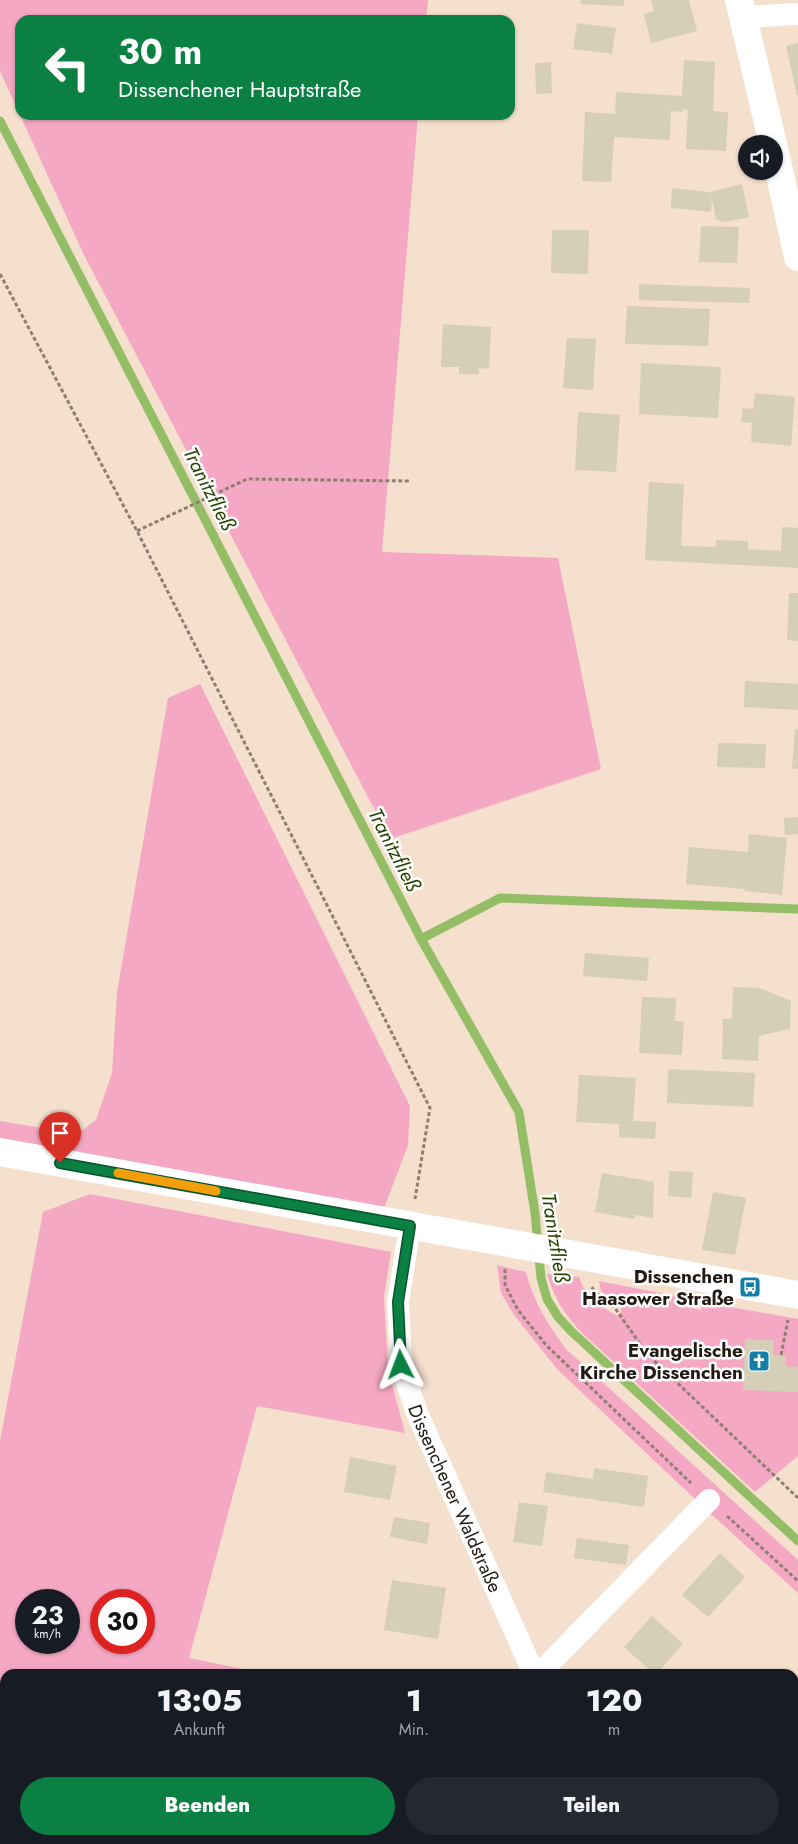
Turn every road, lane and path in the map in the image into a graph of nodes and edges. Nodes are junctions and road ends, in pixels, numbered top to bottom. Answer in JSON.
{"nodes":[{"id":1,"x":742,"y":9,"type":"edge"},
{"id":2,"x":798,"y":14,"type":"edge"},
{"id":3,"x":771,"y":135,"type":"edge"},
{"id":4,"x":781,"y":180,"type":"edge"},
{"id":5,"x":798,"y":257,"type":"edge"},
{"id":6,"x":0,"y":274,"type":"edge"},
{"id":7,"x":409,"y":481,"type":"dead end"},
{"id":8,"x":137,"y":530,"type":"junction"},
{"id":9,"x":0,"y":1152,"type":"edge"},
{"id":10,"x":410,"y":1226,"type":"junction"},
{"id":11,"x":510,"y":1244,"type":"junction"},
{"id":12,"x":572,"y":1255,"type":"junction"},
{"id":13,"x":796,"y":1295,"type":"edge"},
{"id":14,"x":780,"y":1355,"type":"dead end"},
{"id":15,"x":798,"y":1498,"type":"edge"},
{"id":16,"x":709,"y":1500,"type":"junction"},
{"id":17,"x":798,"y":1581,"type":"edge"},
{"id":18,"x":532,"y":1669,"type":"edge"},
{"id":19,"x":544,"y":1669,"type":"edge"}],
"edges":[{"from":1,"to":2,"type":"street"},
{"from":1,"to":3,"type":"street"},
{"from":4,"to":5,"type":"street"},
{"from":6,"to":8,"type":"path"},
{"from":7,"to":8,"type":"path"},
{"from":8,"to":10,"type":"path"},
{"from":9,"to":10,"type":"street"},
{"from":10,"to":11,"type":"street"},
{"from":10,"to":18,"type":"street","name":"Dissenchener Waldstraße"},
{"from":11,"to":12,"type":"street"},
{"from":11,"to":16,"type":"path"},
{"from":12,"to":13,"type":"street"},
{"from":12,"to":15,"type":"path"},
{"from":13,"to":14,"type":"path"},
{"from":16,"to":17,"type":"path"},
{"from":16,"to":19,"type":"street"}]}
